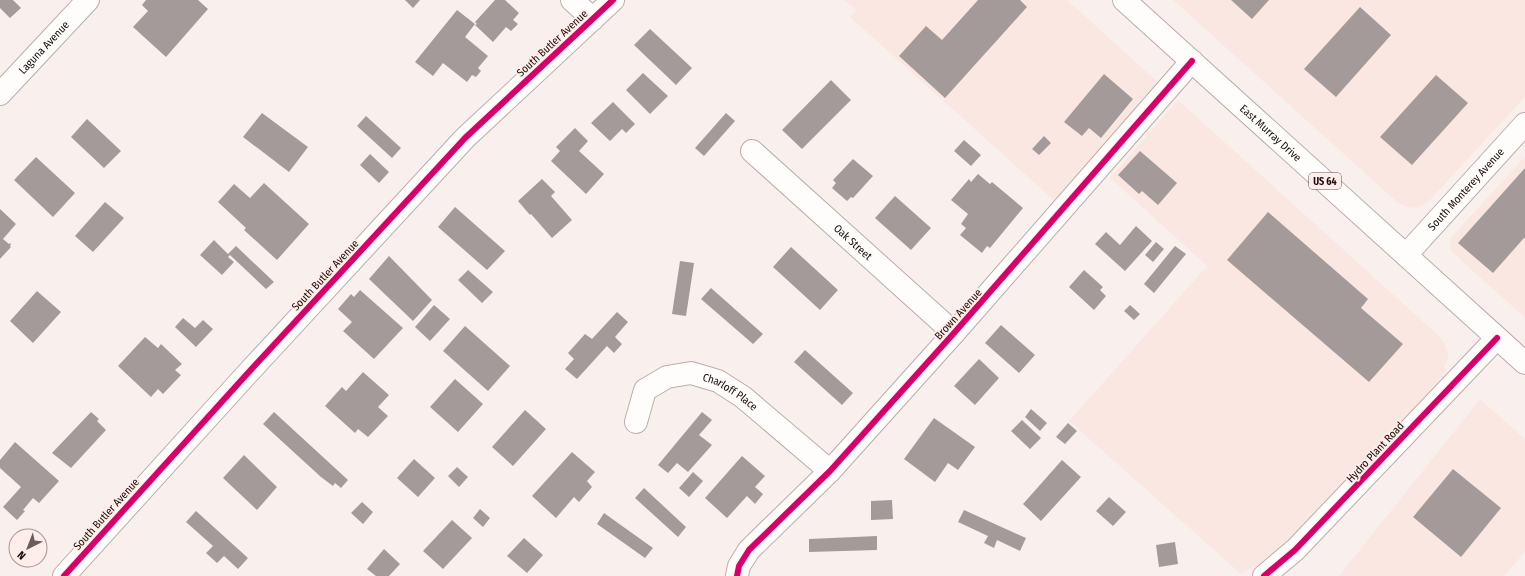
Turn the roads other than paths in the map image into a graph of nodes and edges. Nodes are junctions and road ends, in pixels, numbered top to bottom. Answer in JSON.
{"nodes":[{"id":1,"x":88,"y":0,"type":"edge"},
{"id":2,"x":572,"y":0,"type":"edge"},
{"id":3,"x":613,"y":0,"type":"edge"},
{"id":4,"x":1124,"y":0,"type":"edge"},
{"id":5,"x":593,"y":19,"type":"junction"},
{"id":6,"x":1192,"y":61,"type":"junction"},
{"id":7,"x":0,"y":94,"type":"edge"},
{"id":8,"x":1525,"y":124,"type":"edge"},
{"id":9,"x":752,"y":151,"type":"dead end"},
{"id":10,"x":1406,"y":255,"type":"junction"},
{"id":11,"x":954,"y":333,"type":"junction"},
{"id":12,"x":1497,"y":338,"type":"junction"},
{"id":13,"x":1525,"y":363,"type":"edge"},
{"id":14,"x":636,"y":422,"type":"dead end"},
{"id":15,"x":830,"y":471,"type":"junction"},
{"id":16,"x":64,"y":576,"type":"edge"},
{"id":17,"x":737,"y":576,"type":"edge"},
{"id":18,"x":1264,"y":576,"type":"edge"}],
"edges":[{"from":1,"to":7,"type":"main road","name":"Laguna Avenue"},
{"from":2,"to":5,"type":"main road"},
{"from":3,"to":5,"type":"main road","name":"South Butler Avenue"},
{"from":4,"to":6,"type":"main road","name":"East Murray Drive","number":"US 64"},
{"from":5,"to":16,"type":"main road","name":"South Butler Avenue"},
{"from":6,"to":10,"type":"main road","name":"East Murray Drive","number":"US 64"},
{"from":6,"to":11,"type":"main road","name":"Brown Avenue"},
{"from":8,"to":10,"type":"main road","name":"South Monterey Avenue"},
{"from":9,"to":11,"type":"main road","name":"Oak Street"},
{"from":10,"to":12,"type":"main road","name":"East Murray Drive","number":"US 64"},
{"from":11,"to":15,"type":"main road","name":"Brown Avenue"},
{"from":12,"to":13,"type":"main road","name":"East Murray Drive","number":"US 64"},
{"from":12,"to":18,"type":"main road","name":"Hydro Plant Road"},
{"from":14,"to":15,"type":"main road","name":"Charloff Place"},
{"from":15,"to":17,"type":"main road","name":"Brown Avenue"}]}
